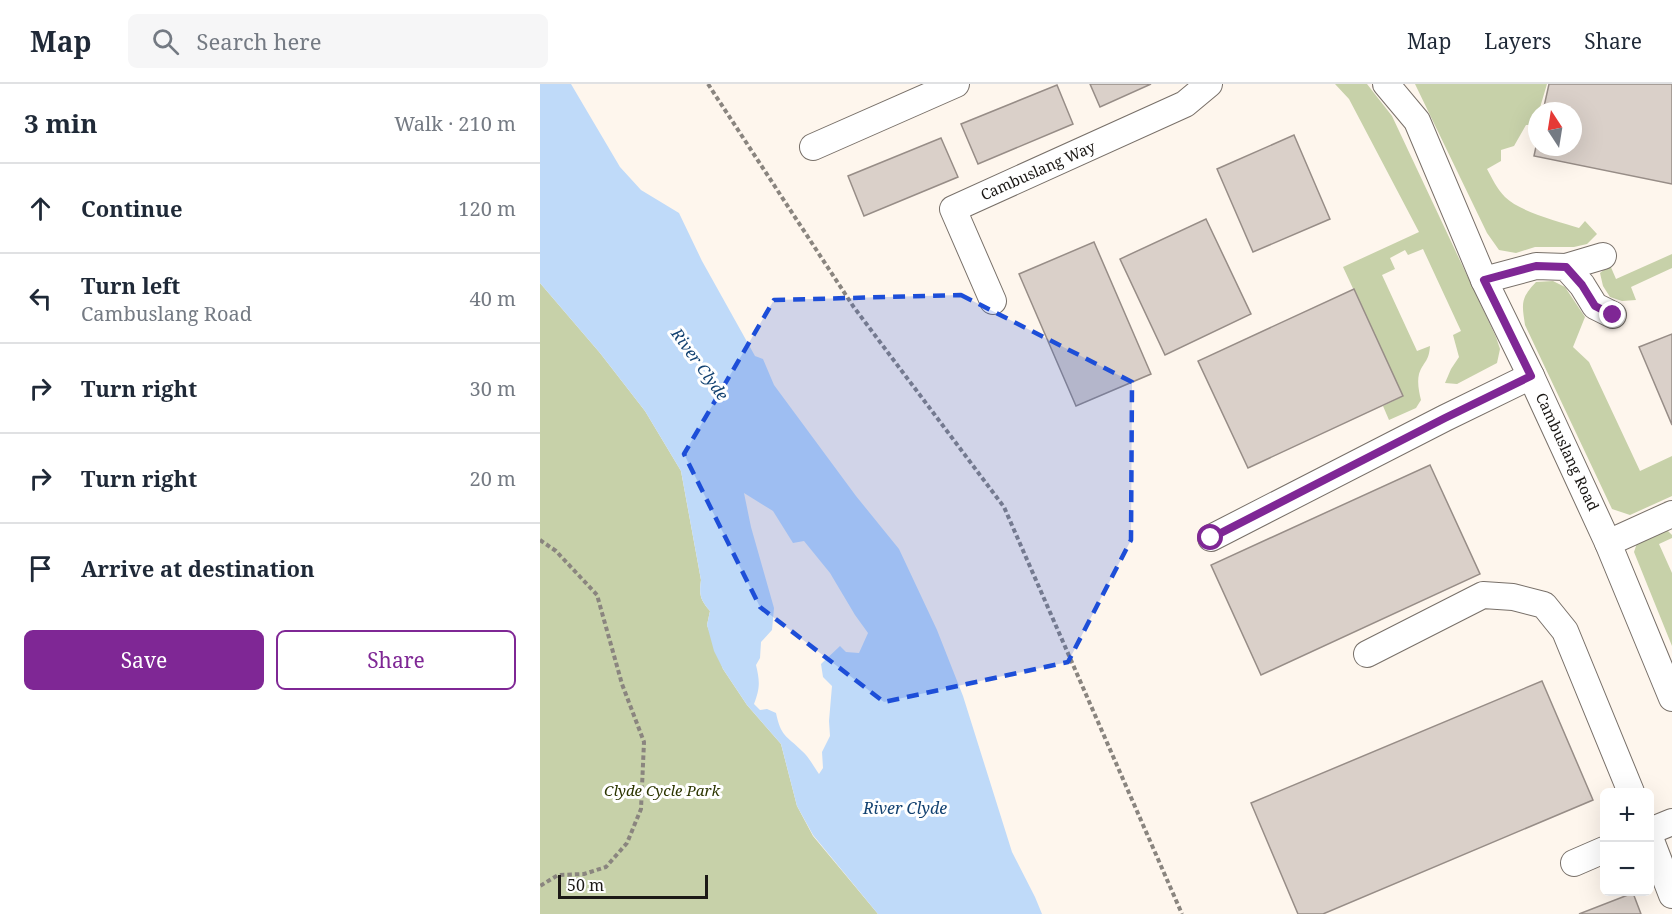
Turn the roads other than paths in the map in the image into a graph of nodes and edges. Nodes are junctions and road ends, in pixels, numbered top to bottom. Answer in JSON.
{"nodes":[{"id":1,"x":956,"y":84,"type":"edge"},
{"id":2,"x":1209,"y":84,"type":"edge"},
{"id":3,"x":1386,"y":84,"type":"edge"},
{"id":4,"x":813,"y":147,"type":"dead end"},
{"id":5,"x":1603,"y":256,"type":"dead end"},
{"id":6,"x":1566,"y":267,"type":"junction"},
{"id":7,"x":1484,"y":280,"type":"junction"},
{"id":8,"x":993,"y":301,"type":"dead end"},
{"id":9,"x":1613,"y":315,"type":"dead end"},
{"id":10,"x":1531,"y":376,"type":"junction"},
{"id":11,"x":1672,"y":514,"type":"edge"},
{"id":12,"x":1211,"y":538,"type":"dead end"},
{"id":13,"x":1608,"y":543,"type":"junction"},
{"id":14,"x":1367,"y":654,"type":"dead end"},
{"id":15,"x":1672,"y":698,"type":"edge"},
{"id":16,"x":1629,"y":788,"type":"edge"},
{"id":17,"x":1672,"y":822,"type":"edge"},
{"id":18,"x":1654,"y":829,"type":"edge"},
{"id":19,"x":1652,"y":842,"type":"edge"},
{"id":20,"x":1600,"y":852,"type":"edge"},
{"id":21,"x":1574,"y":863,"type":"dead end"},
{"id":22,"x":1672,"y":895,"type":"edge"}],
"edges":[{"from":1,"to":4,"type":"street"},
{"from":2,"to":8,"type":"street","name":"Cambuslang Way"},
{"from":3,"to":7,"type":"street","name":"Cambuslang Road"},
{"from":5,"to":6,"type":"street"},
{"from":6,"to":7,"type":"street"},
{"from":6,"to":9,"type":"street"},
{"from":7,"to":10,"type":"street","name":"Cambuslang Road"},
{"from":10,"to":12,"type":"street"},
{"from":10,"to":13,"type":"street","name":"Cambuslang Road"},
{"from":11,"to":13,"type":"street"},
{"from":13,"to":15,"type":"street","name":"Cambuslang Road"},
{"from":14,"to":16,"type":"street"},
{"from":17,"to":18,"type":"street"},
{"from":19,"to":22,"type":"street"},
{"from":20,"to":21,"type":"street"}]}
